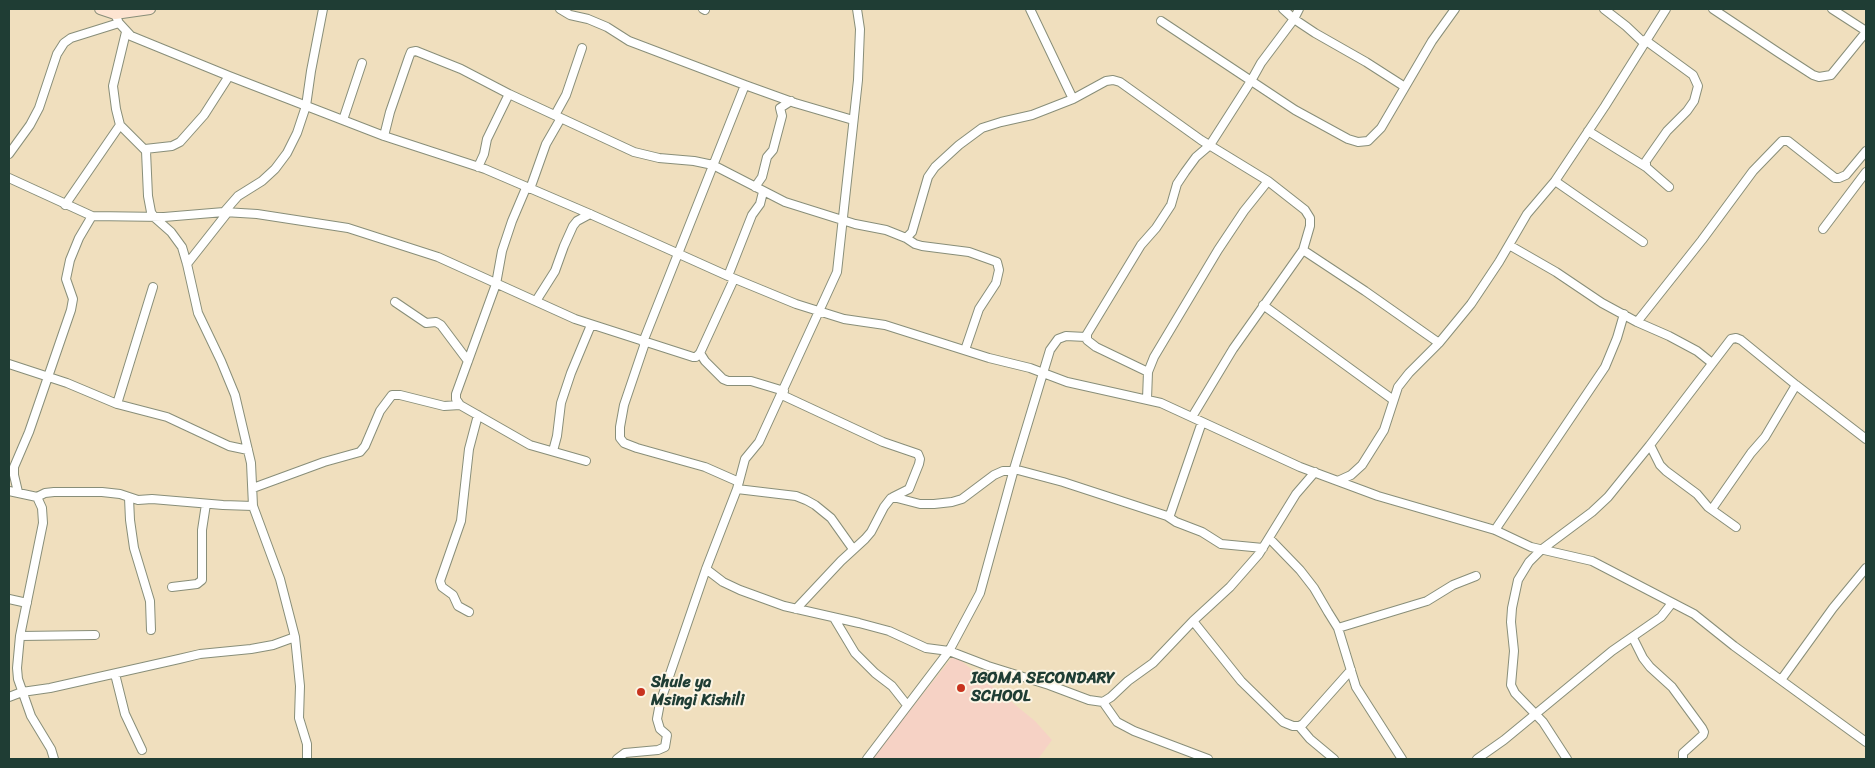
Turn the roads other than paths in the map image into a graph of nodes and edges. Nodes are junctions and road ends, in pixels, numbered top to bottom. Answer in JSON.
{"nodes":[{"id":1,"x":100,"y":9,"type":"edge"},
{"id":2,"x":150,"y":9,"type":"edge"},
{"id":3,"x":323,"y":9,"type":"edge"},
{"id":4,"x":560,"y":9,"type":"edge"},
{"id":5,"x":857,"y":9,"type":"edge"},
{"id":6,"x":1030,"y":9,"type":"edge"},
{"id":7,"x":1283,"y":9,"type":"edge"},
{"id":8,"x":1300,"y":9,"type":"edge"},
{"id":9,"x":1604,"y":9,"type":"edge"},
{"id":10,"x":1666,"y":9,"type":"edge"},
{"id":11,"x":1712,"y":9,"type":"edge"},
{"id":12,"x":1832,"y":9,"type":"edge"},
{"id":13,"x":1451,"y":10,"type":"edge"},
{"id":14,"x":117,"y":18,"type":"junction"},
{"id":15,"x":1294,"y":19,"type":"junction"},
{"id":16,"x":1160,"y":21,"type":"dead end"},
{"id":17,"x":126,"y":32,"type":"junction"},
{"id":18,"x":1866,"y":32,"type":"edge"},
{"id":19,"x":1644,"y":42,"type":"junction"},
{"id":20,"x":582,"y":48,"type":"dead end"},
{"id":21,"x":362,"y":63,"type":"dead end"},
{"id":22,"x":229,"y":76,"type":"junction"},
{"id":23,"x":1251,"y":81,"type":"junction"},
{"id":24,"x":745,"y":85,"type":"junction"},
{"id":25,"x":1405,"y":87,"type":"junction"},
{"id":26,"x":509,"y":94,"type":"junction"},
{"id":27,"x":1073,"y":99,"type":"junction"},
{"id":28,"x":791,"y":102,"type":"junction"},
{"id":29,"x":306,"y":106,"type":"junction"},
{"id":30,"x":558,"y":116,"type":"junction"},
{"id":31,"x":343,"y":120,"type":"junction"},
{"id":32,"x":853,"y":120,"type":"junction"},
{"id":33,"x":120,"y":124,"type":"junction"},
{"id":34,"x":1588,"y":131,"type":"junction"},
{"id":35,"x":384,"y":136,"type":"junction"},
{"id":36,"x":1210,"y":145,"type":"junction"},
{"id":37,"x":145,"y":148,"type":"junction"},
{"id":38,"x":1866,"y":151,"type":"edge"},
{"id":39,"x":9,"y":154,"type":"edge"},
{"id":40,"x":713,"y":165,"type":"junction"},
{"id":41,"x":478,"y":167,"type":"junction"},
{"id":42,"x":1646,"y":167,"type":"junction"},
{"id":43,"x":1866,"y":172,"type":"edge"},
{"id":44,"x":9,"y":178,"type":"edge"},
{"id":45,"x":1268,"y":181,"type":"junction"},
{"id":46,"x":1555,"y":181,"type":"junction"},
{"id":47,"x":755,"y":187,"type":"junction"},
{"id":48,"x":1669,"y":187,"type":"dead end"},
{"id":49,"x":528,"y":188,"type":"junction"},
{"id":50,"x":763,"y":192,"type":"junction"},
{"id":51,"x":65,"y":204,"type":"junction"},
{"id":52,"x":226,"y":212,"type":"junction"},
{"id":53,"x":590,"y":214,"type":"junction"},
{"id":54,"x":92,"y":216,"type":"junction"},
{"id":55,"x":154,"y":217,"type":"junction"},
{"id":56,"x":844,"y":219,"type":"junction"},
{"id":57,"x":855,"y":224,"type":"junction"},
{"id":58,"x":1822,"y":229,"type":"dead end"},
{"id":59,"x":841,"y":238,"type":"junction"},
{"id":60,"x":906,"y":238,"type":"junction"},
{"id":61,"x":1643,"y":242,"type":"dead end"},
{"id":62,"x":1509,"y":245,"type":"junction"},
{"id":63,"x":1302,"y":250,"type":"junction"},
{"id":64,"x":679,"y":255,"type":"junction"},
{"id":65,"x":187,"y":264,"type":"junction"},
{"id":66,"x":731,"y":278,"type":"junction"},
{"id":67,"x":496,"y":284,"type":"junction"},
{"id":68,"x":153,"y":286,"type":"dead end"},
{"id":69,"x":536,"y":301,"type":"junction"},
{"id":70,"x":395,"y":302,"type":"dead end"},
{"id":71,"x":1263,"y":305,"type":"junction"},
{"id":72,"x":819,"y":312,"type":"junction"},
{"id":73,"x":1624,"y":314,"type":"junction"},
{"id":74,"x":1637,"y":322,"type":"junction"},
{"id":75,"x":591,"y":325,"type":"junction"},
{"id":76,"x":1086,"y":337,"type":"junction"},
{"id":77,"x":644,"y":342,"type":"junction"},
{"id":78,"x":1439,"y":343,"type":"junction"},
{"id":79,"x":965,"y":350,"type":"junction"},
{"id":80,"x":700,"y":353,"type":"junction"},
{"id":81,"x":468,"y":361,"type":"junction"},
{"id":82,"x":1712,"y":363,"type":"junction"},
{"id":83,"x":9,"y":364,"type":"edge"},
{"id":84,"x":1148,"y":372,"type":"junction"},
{"id":85,"x":1042,"y":374,"type":"junction"},
{"id":86,"x":48,"y":377,"type":"junction"},
{"id":87,"x":1796,"y":386,"type":"junction"},
{"id":88,"x":783,"y":393,"type":"junction"},
{"id":89,"x":1147,"y":400,"type":"junction"},
{"id":90,"x":1392,"y":400,"type":"junction"},
{"id":91,"x":117,"y":404,"type":"junction"},
{"id":92,"x":460,"y":405,"type":"junction"},
{"id":93,"x":478,"y":415,"type":"junction"},
{"id":94,"x":1192,"y":417,"type":"junction"},
{"id":95,"x":1202,"y":422,"type":"junction"},
{"id":96,"x":1866,"y":439,"type":"edge"},
{"id":97,"x":1650,"y":445,"type":"junction"},
{"id":98,"x":248,"y":450,"type":"junction"},
{"id":99,"x":553,"y":451,"type":"junction"},
{"id":100,"x":586,"y":461,"type":"dead end"},
{"id":101,"x":1013,"y":470,"type":"junction"},
{"id":102,"x":1314,"y":472,"type":"junction"},
{"id":103,"x":1340,"y":480,"type":"junction"},
{"id":104,"x":738,"y":485,"type":"junction"},
{"id":105,"x":253,"y":488,"type":"junction"},
{"id":106,"x":9,"y":491,"type":"edge"},
{"id":107,"x":18,"y":492,"type":"junction"},
{"id":108,"x":37,"y":497,"type":"junction"},
{"id":109,"x":893,"y":497,"type":"junction"},
{"id":110,"x":129,"y":498,"type":"junction"},
{"id":111,"x":206,"y":504,"type":"junction"},
{"id":112,"x":253,"y":506,"type":"junction"},
{"id":113,"x":1712,"y":509,"type":"junction"},
{"id":114,"x":1167,"y":516,"type":"junction"},
{"id":115,"x":1736,"y":527,"type":"dead end"},
{"id":116,"x":1495,"y":530,"type":"junction"},
{"id":117,"x":1269,"y":538,"type":"junction"},
{"id":118,"x":1263,"y":548,"type":"junction"},
{"id":119,"x":853,"y":549,"type":"junction"},
{"id":120,"x":1541,"y":550,"type":"junction"},
{"id":121,"x":706,"y":568,"type":"junction"},
{"id":122,"x":1866,"y":568,"type":"edge"},
{"id":123,"x":1476,"y":576,"type":"dead end"},
{"id":124,"x":172,"y":587,"type":"dead end"},
{"id":125,"x":9,"y":599,"type":"edge"},
{"id":126,"x":27,"y":603,"type":"junction"},
{"id":127,"x":1672,"y":603,"type":"junction"},
{"id":128,"x":796,"y":609,"type":"junction"},
{"id":129,"x":469,"y":612,"type":"dead end"},
{"id":130,"x":834,"y":618,"type":"junction"},
{"id":131,"x":1193,"y":621,"type":"junction"},
{"id":132,"x":1338,"y":628,"type":"junction"},
{"id":133,"x":151,"y":630,"type":"dead end"},
{"id":134,"x":95,"y":635,"type":"dead end"},
{"id":135,"x":20,"y":636,"type":"junction"},
{"id":136,"x":295,"y":638,"type":"junction"},
{"id":137,"x":1633,"y":638,"type":"junction"},
{"id":138,"x":949,"y":651,"type":"junction"},
{"id":139,"x":1351,"y":670,"type":"junction"},
{"id":140,"x":115,"y":674,"type":"junction"},
{"id":141,"x":1781,"y":680,"type":"junction"},
{"id":142,"x":22,"y":692,"type":"junction"},
{"id":143,"x":9,"y":697,"type":"edge"},
{"id":144,"x":1103,"y":702,"type":"junction"},
{"id":145,"x":907,"y":706,"type":"junction"},
{"id":146,"x":1535,"y":714,"type":"junction"},
{"id":147,"x":1300,"y":726,"type":"junction"},
{"id":148,"x":1866,"y":742,"type":"edge"},
{"id":149,"x":142,"y":750,"type":"dead end"},
{"id":150,"x":308,"y":751,"type":"junction"},
{"id":151,"x":54,"y":759,"type":"edge"},
{"id":152,"x":307,"y":759,"type":"edge"},
{"id":153,"x":312,"y":759,"type":"edge"},
{"id":154,"x":617,"y":759,"type":"edge"},
{"id":155,"x":867,"y":759,"type":"edge"},
{"id":156,"x":1208,"y":759,"type":"edge"},
{"id":157,"x":1334,"y":759,"type":"edge"},
{"id":158,"x":1402,"y":759,"type":"edge"},
{"id":159,"x":1476,"y":759,"type":"edge"},
{"id":160,"x":1568,"y":759,"type":"edge"},
{"id":161,"x":1683,"y":759,"type":"edge"}],
"edges":[{"from":1,"to":14,"type":"main road"},
{"from":2,"to":14,"type":"main road"},
{"from":3,"to":29,"type":"street"},
{"from":4,"to":24,"type":"street"},
{"from":5,"to":32,"type":"street"},
{"from":6,"to":27,"type":"street"},
{"from":7,"to":15,"type":"street"},
{"from":8,"to":15,"type":"street"},
{"from":9,"to":19,"type":"street"},
{"from":10,"to":19,"type":"street"},
{"from":11,"to":18,"type":"street"},
{"from":12,"to":18,"type":"street"},
{"from":13,"to":25,"type":"street"},
{"from":14,"to":17,"type":"street"},
{"from":14,"to":39,"type":"street"},
{"from":15,"to":23,"type":"street"},
{"from":15,"to":25,"type":"street"},
{"from":16,"to":23,"type":"street"},
{"from":17,"to":22,"type":"street"},
{"from":17,"to":33,"type":"street"},
{"from":19,"to":34,"type":"street"},
{"from":19,"to":42,"type":"street"},
{"from":20,"to":30,"type":"street"},
{"from":21,"to":31,"type":"street"},
{"from":22,"to":29,"type":"street"},
{"from":22,"to":37,"type":"street"},
{"from":23,"to":25,"type":"street"},
{"from":23,"to":36,"type":"street"},
{"from":24,"to":28,"type":"street"},
{"from":24,"to":40,"type":"street"},
{"from":26,"to":30,"type":"street"},
{"from":26,"to":35,"type":"street"},
{"from":26,"to":41,"type":"street"},
{"from":27,"to":36,"type":"street"},
{"from":27,"to":60,"type":"street"},
{"from":28,"to":32,"type":"street"},
{"from":28,"to":47,"type":"street"},
{"from":29,"to":31,"type":"street"},
{"from":29,"to":52,"type":"street"},
{"from":30,"to":40,"type":"street"},
{"from":30,"to":49,"type":"street"},
{"from":31,"to":35,"type":"street"},
{"from":32,"to":56,"type":"street"},
{"from":33,"to":37,"type":"street"},
{"from":33,"to":51,"type":"street"},
{"from":34,"to":42,"type":"street"},
{"from":34,"to":46,"type":"street"},
{"from":35,"to":41,"type":"street"},
{"from":36,"to":45,"type":"street"},
{"from":36,"to":76,"type":"street"},
{"from":37,"to":55,"type":"street"},
{"from":38,"to":74,"type":"street"},
{"from":40,"to":47,"type":"street"},
{"from":40,"to":64,"type":"street"},
{"from":41,"to":49,"type":"street"},
{"from":42,"to":48,"type":"street"},
{"from":43,"to":58,"type":"street"},
{"from":44,"to":51,"type":"street"},
{"from":45,"to":63,"type":"street"},
{"from":45,"to":84,"type":"street"},
{"from":46,"to":61,"type":"street"},
{"from":46,"to":62,"type":"street"},
{"from":47,"to":50,"type":"street"},
{"from":49,"to":53,"type":"street"},
{"from":49,"to":67,"type":"street"},
{"from":50,"to":56,"type":"street"},
{"from":50,"to":66,"type":"street"},
{"from":51,"to":54,"type":"street"},
{"from":52,"to":55,"type":"street"},
{"from":52,"to":65,"type":"street"},
{"from":52,"to":67,"type":"street"},
{"from":53,"to":64,"type":"street"},
{"from":53,"to":69,"type":"street"},
{"from":54,"to":55,"type":"street"},
{"from":54,"to":86,"type":"street"},
{"from":55,"to":65,"type":"street"},
{"from":56,"to":57,"type":"street"},
{"from":56,"to":59,"type":"street"},
{"from":57,"to":59,"type":"street"},
{"from":57,"to":60,"type":"street"},
{"from":59,"to":72,"type":"street"},
{"from":60,"to":79,"type":"street"},
{"from":62,"to":73,"type":"street"},
{"from":62,"to":78,"type":"street"},
{"from":63,"to":71,"type":"street"},
{"from":63,"to":78,"type":"street"},
{"from":64,"to":66,"type":"street"},
{"from":64,"to":77,"type":"street"},
{"from":65,"to":98,"type":"street"},
{"from":66,"to":72,"type":"street"},
{"from":66,"to":80,"type":"street"},
{"from":67,"to":69,"type":"street"},
{"from":67,"to":81,"type":"street"},
{"from":68,"to":91,"type":"street"},
{"from":69,"to":75,"type":"street"},
{"from":70,"to":81,"type":"street"},
{"from":71,"to":90,"type":"street"},
{"from":71,"to":94,"type":"street"},
{"from":72,"to":79,"type":"street"},
{"from":72,"to":88,"type":"street"},
{"from":73,"to":74,"type":"street"},
{"from":73,"to":116,"type":"street"},
{"from":74,"to":82,"type":"street"},
{"from":75,"to":77,"type":"street"},
{"from":75,"to":99,"type":"street"},
{"from":76,"to":84,"type":"street"},
{"from":76,"to":85,"type":"street"},
{"from":77,"to":80,"type":"street"},
{"from":77,"to":104,"type":"street"},
{"from":78,"to":90,"type":"street"},
{"from":79,"to":85,"type":"street"},
{"from":80,"to":88,"type":"street"},
{"from":81,"to":92,"type":"street"},
{"from":82,"to":87,"type":"street"},
{"from":82,"to":97,"type":"street"},
{"from":83,"to":86,"type":"street"},
{"from":84,"to":89,"type":"street"},
{"from":85,"to":89,"type":"street"},
{"from":85,"to":101,"type":"street"},
{"from":86,"to":91,"type":"street"},
{"from":86,"to":107,"type":"street"},
{"from":87,"to":96,"type":"street"},
{"from":87,"to":113,"type":"street"},
{"from":88,"to":104,"type":"street"},
{"from":88,"to":109,"type":"street"},
{"from":89,"to":94,"type":"street"},
{"from":90,"to":103,"type":"street"},
{"from":91,"to":98,"type":"street"},
{"from":92,"to":93,"type":"street"},
{"from":92,"to":105,"type":"street"},
{"from":93,"to":99,"type":"street"},
{"from":93,"to":129,"type":"street"},
{"from":94,"to":95,"type":"street"},
{"from":95,"to":102,"type":"street"},
{"from":95,"to":114,"type":"street"},
{"from":97,"to":113,"type":"street"},
{"from":97,"to":120,"type":"street"},
{"from":98,"to":105,"type":"street"},
{"from":99,"to":100,"type":"street"},
{"from":101,"to":109,"type":"street"},
{"from":101,"to":114,"type":"street"},
{"from":101,"to":138,"type":"street"},
{"from":102,"to":103,"type":"street"},
{"from":102,"to":117,"type":"street"},
{"from":103,"to":116,"type":"street"},
{"from":104,"to":119,"type":"street"},
{"from":104,"to":121,"type":"street"},
{"from":105,"to":112,"type":"street"},
{"from":106,"to":107,"type":"street"},
{"from":107,"to":108,"type":"street"},
{"from":108,"to":110,"type":"street"},
{"from":108,"to":126,"type":"street"},
{"from":109,"to":119,"type":"street"},
{"from":110,"to":111,"type":"street"},
{"from":110,"to":133,"type":"street"},
{"from":111,"to":112,"type":"street"},
{"from":111,"to":124,"type":"street"},
{"from":112,"to":136,"type":"street"},
{"from":113,"to":115,"type":"street"},
{"from":114,"to":118,"type":"street"},
{"from":116,"to":120,"type":"street"},
{"from":117,"to":118,"type":"street"},
{"from":117,"to":132,"type":"street"},
{"from":118,"to":131,"type":"street"},
{"from":119,"to":128,"type":"street"},
{"from":120,"to":127,"type":"street"},
{"from":120,"to":146,"type":"street"},
{"from":121,"to":128,"type":"street"},
{"from":121,"to":154,"type":"street"},
{"from":122,"to":141,"type":"street"},
{"from":123,"to":132,"type":"street"},
{"from":125,"to":126,"type":"street"},
{"from":126,"to":135,"type":"street"},
{"from":127,"to":137,"type":"street"},
{"from":127,"to":141,"type":"street"},
{"from":128,"to":130,"type":"street"},
{"from":130,"to":138,"type":"street"},
{"from":130,"to":145,"type":"street"},
{"from":131,"to":144,"type":"street"},
{"from":131,"to":147,"type":"street"},
{"from":132,"to":139,"type":"street"},
{"from":134,"to":135,"type":"street"},
{"from":135,"to":142,"type":"street"},
{"from":136,"to":140,"type":"street"},
{"from":136,"to":150,"type":"street"},
{"from":137,"to":146,"type":"street"},
{"from":137,"to":161,"type":"street"},
{"from":138,"to":144,"type":"street"},
{"from":138,"to":145,"type":"street"},
{"from":139,"to":147,"type":"street"},
{"from":139,"to":158,"type":"street"},
{"from":140,"to":142,"type":"street"},
{"from":140,"to":149,"type":"street"},
{"from":141,"to":148,"type":"street"},
{"from":142,"to":143,"type":"street"},
{"from":142,"to":151,"type":"street"},
{"from":144,"to":156,"type":"street"},
{"from":145,"to":155,"type":"street"},
{"from":146,"to":159,"type":"street"},
{"from":146,"to":160,"type":"street"},
{"from":147,"to":157,"type":"street"},
{"from":150,"to":152,"type":"street"},
{"from":150,"to":153,"type":"street"}]}
